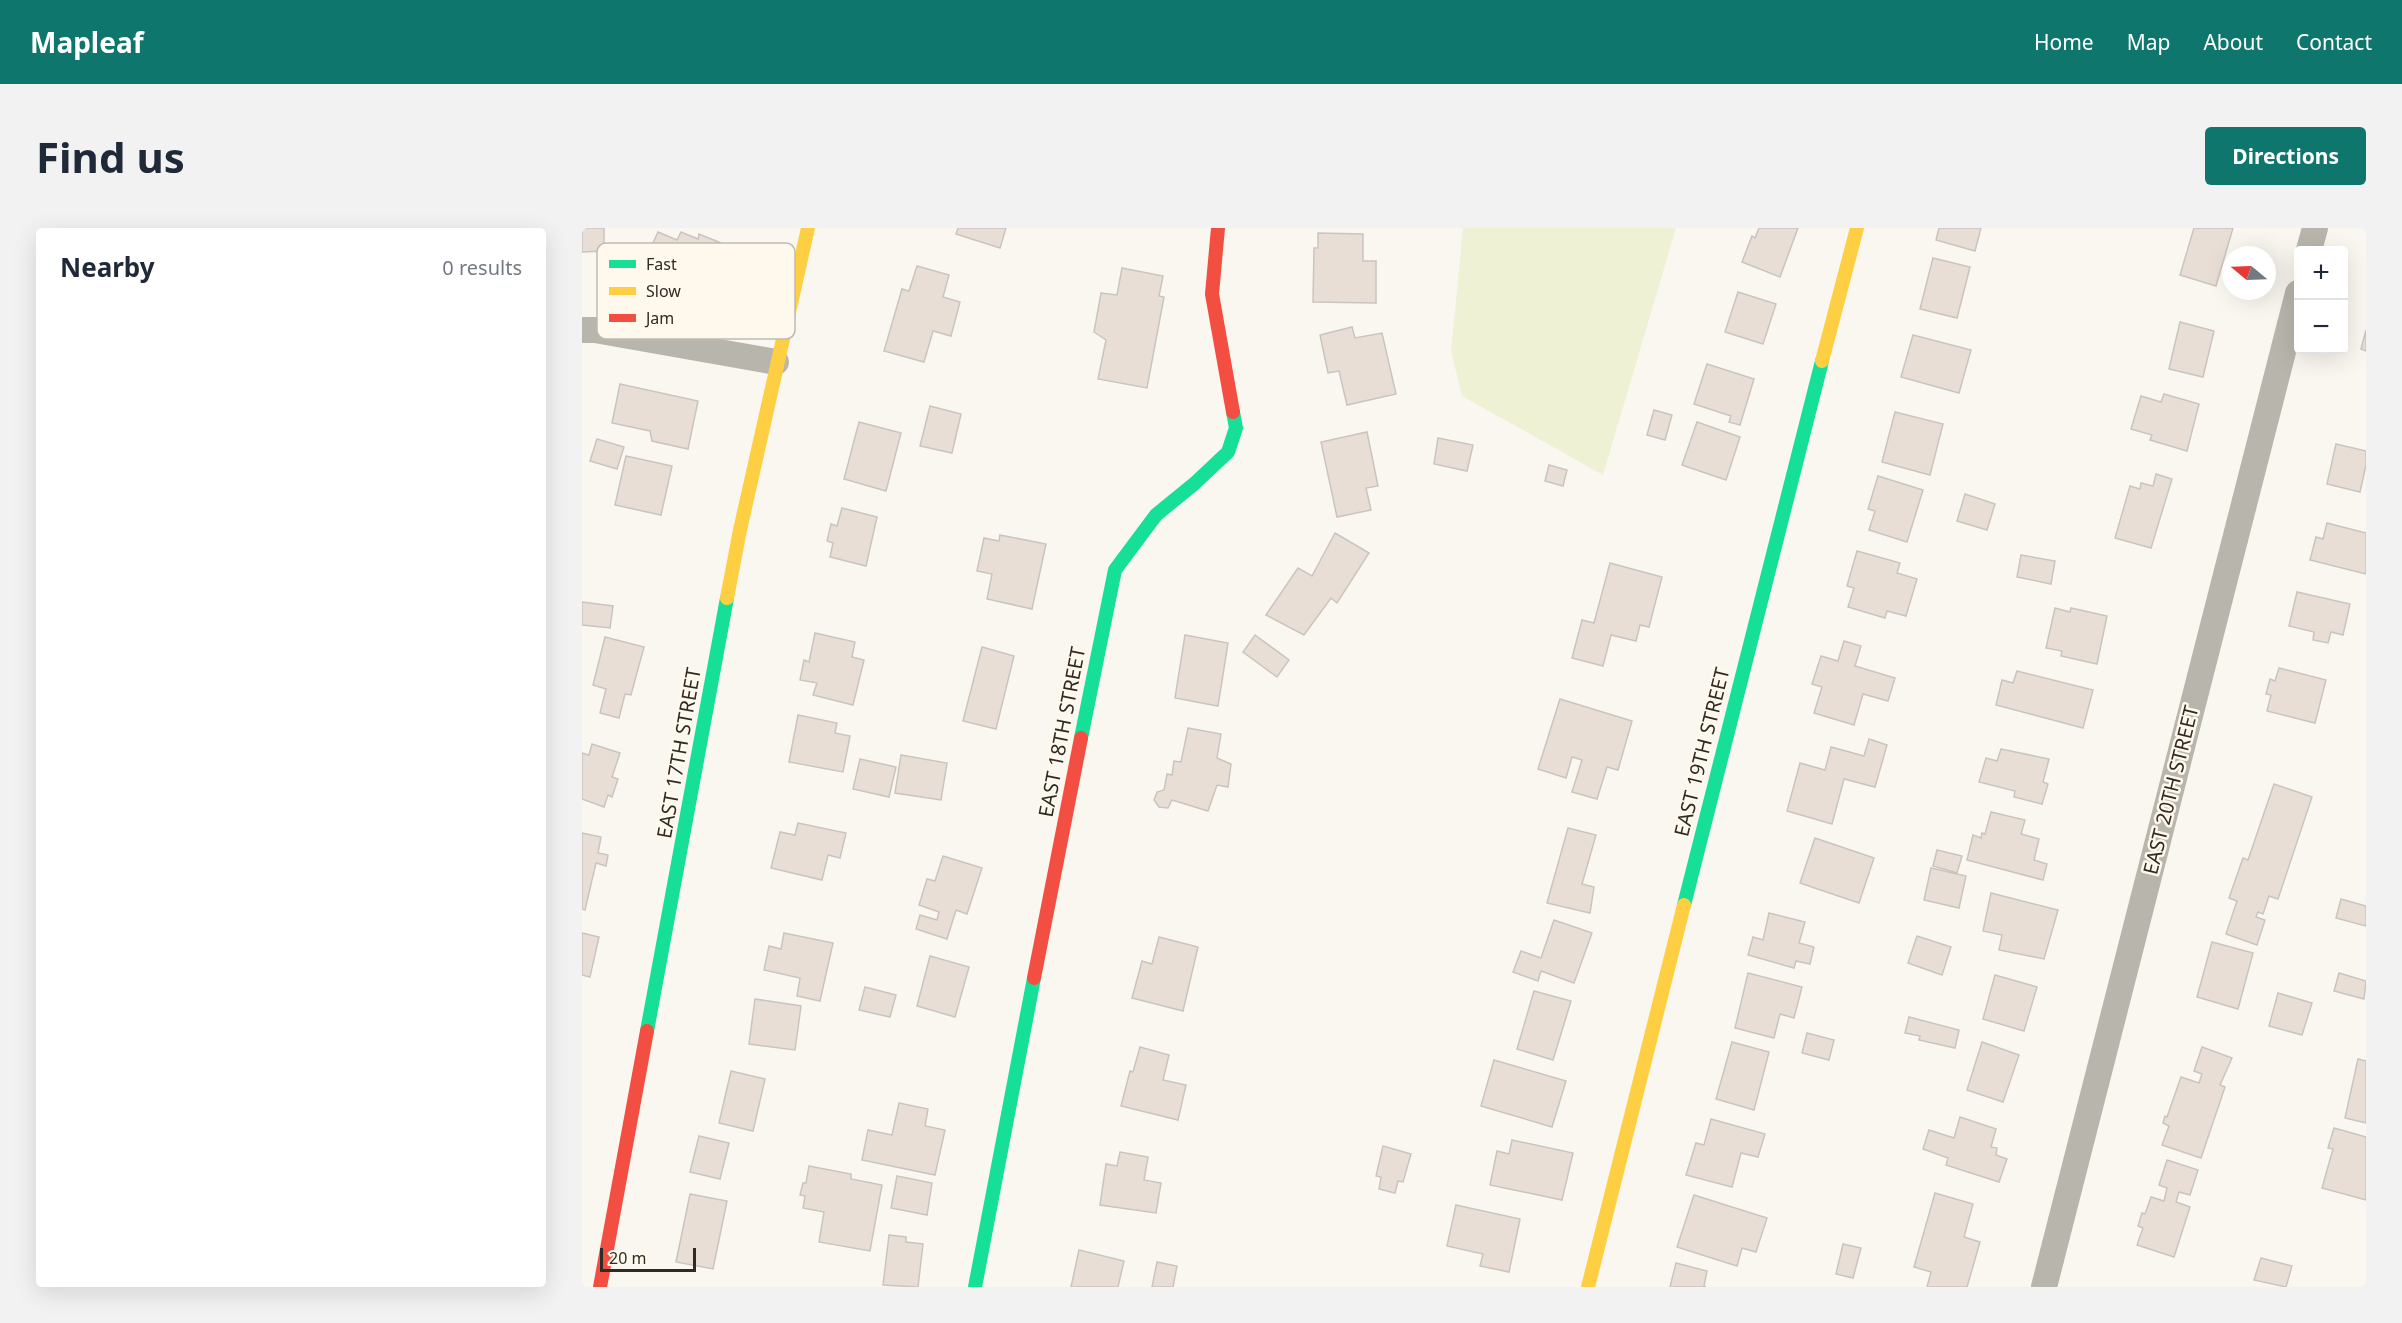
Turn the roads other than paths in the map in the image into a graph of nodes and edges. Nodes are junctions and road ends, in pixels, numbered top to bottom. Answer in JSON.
{"nodes":[{"id":1,"x":808,"y":228,"type":"edge"},
{"id":2,"x":1218,"y":228,"type":"edge"},
{"id":3,"x":1857,"y":228,"type":"edge"},
{"id":4,"x":2315,"y":228,"type":"edge"},
{"id":5,"x":2311,"y":246,"type":"edge"},
{"id":6,"x":795,"y":282,"type":"edge"},
{"id":7,"x":2296,"y":300,"type":"edge"},
{"id":8,"x":582,"y":330,"type":"edge"},
{"id":9,"x":597,"y":330,"type":"edge"},
{"id":10,"x":646,"y":339,"type":"edge"},
{"id":11,"x":781,"y":339,"type":"edge"},
{"id":12,"x":776,"y":362,"type":"junction"},
{"id":13,"x":600,"y":1287,"type":"edge"},
{"id":14,"x":975,"y":1287,"type":"edge"},
{"id":15,"x":1588,"y":1287,"type":"edge"},
{"id":16,"x":2044,"y":1287,"type":"edge"}],
"edges":[{"from":1,"to":6,"type":"street","name":"EAST 17TH STREET"},
{"from":2,"to":14,"type":"street","name":"EAST 18TH STREET"},
{"from":3,"to":15,"type":"street","name":"EAST 19TH STREET"},
{"from":4,"to":5,"type":"street"},
{"from":7,"to":16,"type":"street","name":"EAST 20TH STREET"},
{"from":8,"to":9,"type":"street"},
{"from":10,"to":12,"type":"street"},
{"from":11,"to":12,"type":"street","name":"EAST 17TH STREET"},
{"from":12,"to":13,"type":"street","name":"EAST 17TH STREET"}]}
